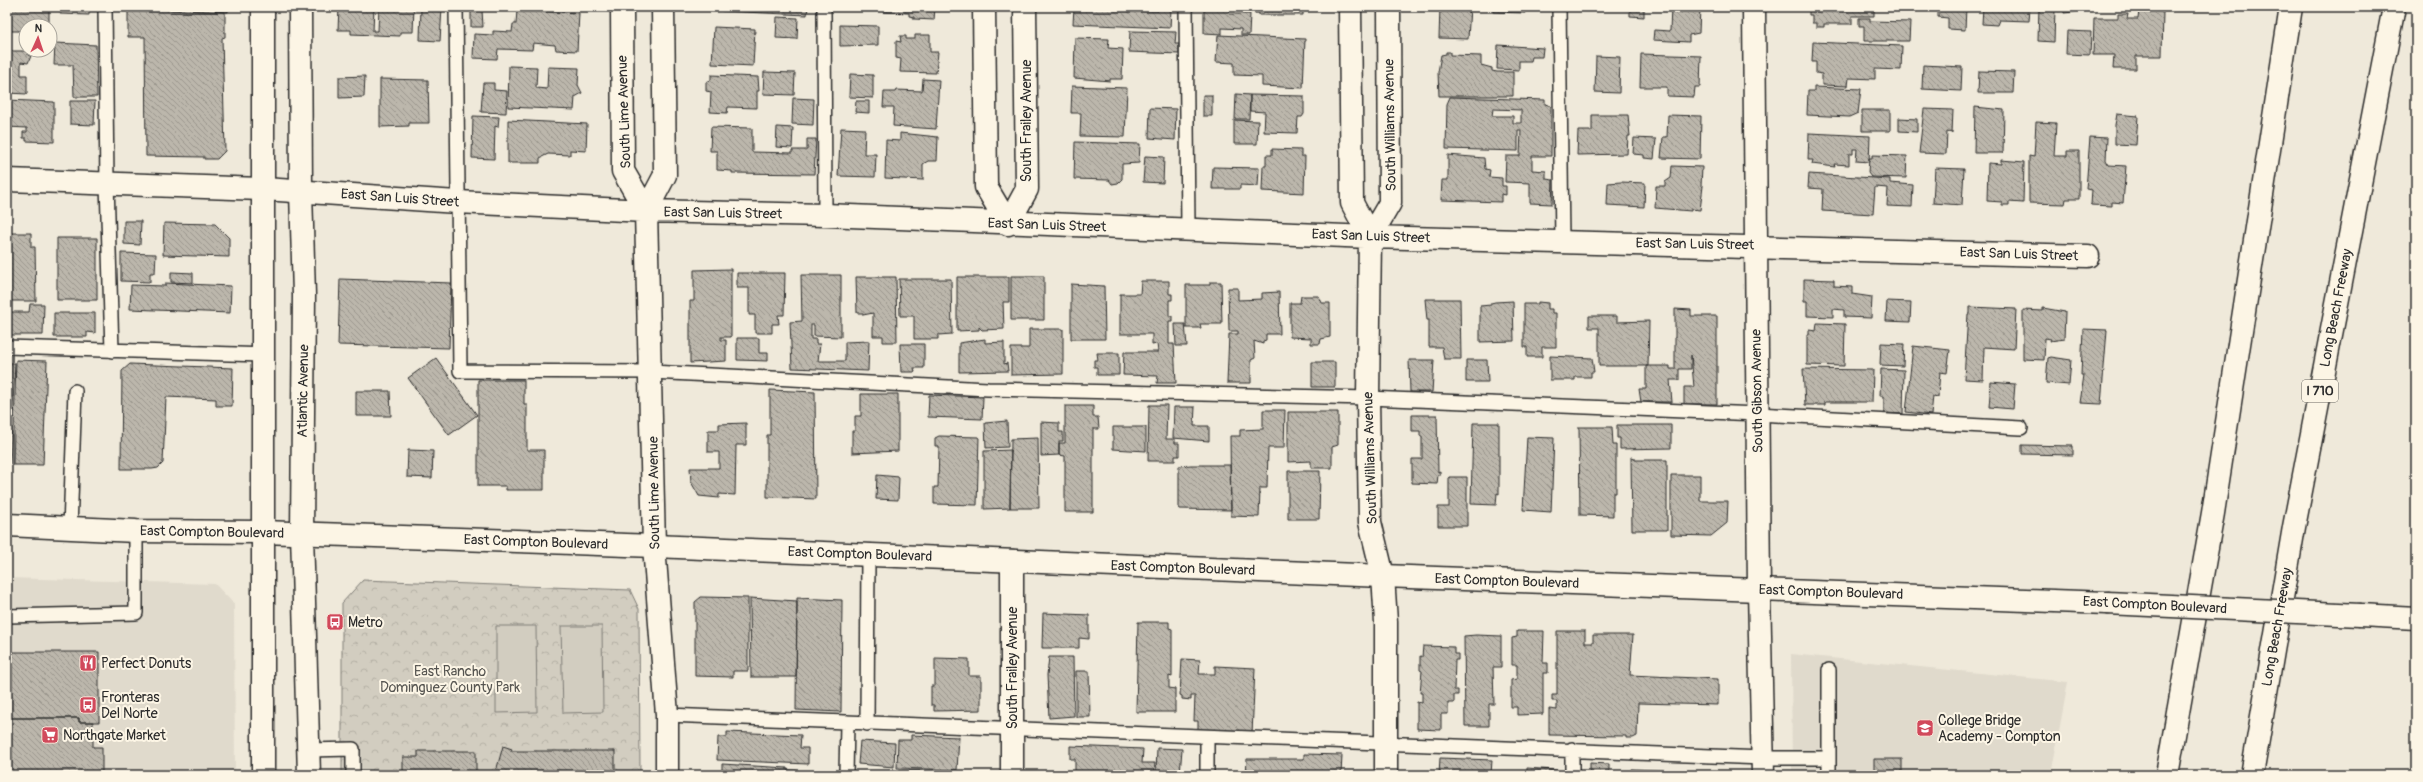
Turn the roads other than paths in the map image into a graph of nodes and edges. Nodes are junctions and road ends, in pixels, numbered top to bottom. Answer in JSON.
{"nodes":[{"id":1,"x":105,"y":7,"type":"edge"},
{"id":2,"x":263,"y":7,"type":"edge"},
{"id":3,"x":300,"y":7,"type":"edge"},
{"id":4,"x":456,"y":7,"type":"edge"},
{"id":5,"x":622,"y":7,"type":"edge"},
{"id":6,"x":663,"y":7,"type":"edge"},
{"id":7,"x":824,"y":7,"type":"edge"},
{"id":8,"x":984,"y":7,"type":"edge"},
{"id":9,"x":1025,"y":7,"type":"edge"},
{"id":10,"x":1186,"y":7,"type":"edge"},
{"id":11,"x":1350,"y":7,"type":"edge"},
{"id":12,"x":1389,"y":7,"type":"edge"},
{"id":13,"x":1559,"y":7,"type":"edge"},
{"id":14,"x":1754,"y":7,"type":"edge"},
{"id":15,"x":2291,"y":7,"type":"edge"},
{"id":16,"x":2394,"y":7,"type":"edge"},
{"id":17,"x":7,"y":180,"type":"edge"},
{"id":18,"x":107,"y":183,"type":"junction"},
{"id":19,"x":264,"y":189,"type":"junction"},
{"id":20,"x":301,"y":191,"type":"junction"},
{"id":21,"x":457,"y":202,"type":"junction"},
{"id":22,"x":646,"y":211,"type":"junction"},
{"id":23,"x":825,"y":215,"type":"junction"},
{"id":24,"x":1008,"y":224,"type":"junction"},
{"id":25,"x":1188,"y":230,"type":"junction"},
{"id":26,"x":1370,"y":237,"type":"junction"},
{"id":27,"x":1562,"y":241,"type":"junction"},
{"id":28,"x":1756,"y":246,"type":"junction"},
{"id":29,"x":2088,"y":256,"type":"dead end"},
{"id":30,"x":7,"y":347,"type":"edge"},
{"id":31,"x":112,"y":351,"type":"junction"},
{"id":32,"x":264,"y":355,"type":"junction"},
{"id":33,"x":652,"y":372,"type":"junction"},
{"id":34,"x":75,"y":391,"type":"dead end"},
{"id":35,"x":1368,"y":398,"type":"junction"},
{"id":36,"x":1758,"y":414,"type":"junction"},
{"id":37,"x":2021,"y":428,"type":"dead end"},
{"id":38,"x":7,"y":525,"type":"edge"},
{"id":39,"x":70,"y":528,"type":"junction"},
{"id":40,"x":136,"y":531,"type":"junction"},
{"id":41,"x":263,"y":532,"type":"junction"},
{"id":42,"x":302,"y":533,"type":"junction"},
{"id":43,"x":654,"y":546,"type":"junction"},
{"id":44,"x":868,"y":555,"type":"junction"},
{"id":45,"x":1012,"y":561,"type":"junction"},
{"id":46,"x":1382,"y":576,"type":"junction"},
{"id":47,"x":1759,"y":590,"type":"junction"},
{"id":48,"x":7,"y":616,"type":"edge"},
{"id":49,"x":2407,"y":618,"type":"edge"},
{"id":50,"x":1829,"y":670,"type":"dead end"},
{"id":51,"x":667,"y":715,"type":"junction"},
{"id":52,"x":847,"y":722,"type":"junction"},
{"id":53,"x":867,"y":724,"type":"junction"},
{"id":54,"x":1012,"y":728,"type":"junction"},
{"id":55,"x":1207,"y":737,"type":"junction"},
{"id":56,"x":1386,"y":743,"type":"junction"},
{"id":57,"x":1572,"y":749,"type":"junction"},
{"id":58,"x":308,"y":750,"type":"junction"},
{"id":59,"x":1829,"y":758,"type":"junction"},
{"id":60,"x":1763,"y":766,"type":"edge"},
{"id":61,"x":263,"y":775,"type":"edge"},
{"id":62,"x":309,"y":775,"type":"edge"},
{"id":63,"x":353,"y":775,"type":"edge"},
{"id":64,"x":667,"y":775,"type":"edge"},
{"id":65,"x":846,"y":775,"type":"edge"},
{"id":66,"x":1012,"y":775,"type":"edge"},
{"id":67,"x":1207,"y":775,"type":"edge"},
{"id":68,"x":1386,"y":775,"type":"edge"},
{"id":69,"x":1572,"y":775,"type":"edge"},
{"id":70,"x":1829,"y":775,"type":"edge"},
{"id":71,"x":2167,"y":775,"type":"edge"},
{"id":72,"x":2252,"y":775,"type":"edge"}],
"edges":[{"from":1,"to":18,"type":"lane"},
{"from":2,"to":19,"type":"main road"},
{"from":3,"to":20,"type":"main road","name":"Atlantic Avenue"},
{"from":4,"to":21,"type":"lane"},
{"from":5,"to":22,"type":"main road","name":"South Lime Avenue"},
{"from":6,"to":22,"type":"main road","name":"South Lime Avenue"},
{"from":7,"to":23,"type":"lane"},
{"from":8,"to":24,"type":"main road"},
{"from":9,"to":24,"type":"main road","name":"South Frailey Avenue"},
{"from":10,"to":25,"type":"lane"},
{"from":11,"to":26,"type":"main road","name":"South Williams Avenue"},
{"from":12,"to":26,"type":"main road","name":"South Williams Avenue"},
{"from":13,"to":27,"type":"lane"},
{"from":14,"to":28,"type":"main road","name":"South Gibson Avenue"},
{"from":15,"to":71,"type":"main road"},
{"from":16,"to":72,"type":"main road","name":"Long Beach Freeway","number":"I 710"},
{"from":17,"to":18,"type":"main road","name":"East San Luis Street"},
{"from":18,"to":19,"type":"main road","name":"East San Luis Street"},
{"from":18,"to":31,"type":"lane"},
{"from":19,"to":20,"type":"main road","name":"East San Luis Street"},
{"from":19,"to":32,"type":"main road"},
{"from":20,"to":21,"type":"main road","name":"East San Luis Street"},
{"from":20,"to":42,"type":"main road","name":"Atlantic Avenue"},
{"from":21,"to":22,"type":"main road","name":"East San Luis Street"},
{"from":21,"to":33,"type":"lane"},
{"from":22,"to":23,"type":"main road","name":"East San Luis Street"},
{"from":22,"to":33,"type":"main road","name":"South Lime Avenue"},
{"from":23,"to":24,"type":"main road","name":"East San Luis Street"},
{"from":24,"to":25,"type":"main road","name":"East San Luis Street"},
{"from":25,"to":26,"type":"main road","name":"East San Luis Street"},
{"from":26,"to":27,"type":"main road","name":"East San Luis Street"},
{"from":26,"to":35,"type":"main road","name":"South Williams Avenue"},
{"from":27,"to":28,"type":"main road","name":"East San Luis Street"},
{"from":28,"to":29,"type":"main road","name":"East San Luis Street"},
{"from":28,"to":36,"type":"main road","name":"South Gibson Avenue"},
{"from":30,"to":31,"type":"lane"},
{"from":31,"to":32,"type":"lane"},
{"from":32,"to":41,"type":"main road"},
{"from":33,"to":35,"type":"lane"},
{"from":33,"to":43,"type":"main road","name":"South Lime Avenue"},
{"from":34,"to":39,"type":"lane"},
{"from":35,"to":36,"type":"lane"},
{"from":35,"to":46,"type":"main road","name":"South Williams Avenue"},
{"from":36,"to":37,"type":"lane"},
{"from":36,"to":47,"type":"main road","name":"South Gibson Avenue"},
{"from":38,"to":39,"type":"main road","name":"East Compton Boulevard"},
{"from":39,"to":40,"type":"main road","name":"East Compton Boulevard"},
{"from":40,"to":41,"type":"main road","name":"East Compton Boulevard"},
{"from":40,"to":48,"type":"lane"},
{"from":41,"to":42,"type":"main road","name":"East Compton Boulevard"},
{"from":41,"to":61,"type":"main road"},
{"from":42,"to":43,"type":"main road","name":"East Compton Boulevard"},
{"from":42,"to":58,"type":"main road","name":"Atlantic Avenue"},
{"from":43,"to":44,"type":"main road","name":"East Compton Boulevard"},
{"from":43,"to":51,"type":"main road","name":"South Lime Avenue"},
{"from":44,"to":45,"type":"main road","name":"East Compton Boulevard"},
{"from":44,"to":53,"type":"lane"},
{"from":45,"to":46,"type":"main road","name":"East Compton Boulevard"},
{"from":45,"to":54,"type":"main road","name":"South Frailey Avenue"},
{"from":46,"to":47,"type":"main road","name":"East Compton Boulevard"},
{"from":46,"to":56,"type":"main road","name":"South Williams Avenue"},
{"from":47,"to":49,"type":"main road","name":"East Compton Boulevard","bridge":true},
{"from":47,"to":60,"type":"main road","name":"South Gibson Avenue"},
{"from":50,"to":59,"type":"lane"},
{"from":51,"to":52,"type":"lane"},
{"from":51,"to":64,"type":"main road","name":"South Lime Avenue"},
{"from":52,"to":53,"type":"lane"},
{"from":52,"to":65,"type":"lane"},
{"from":53,"to":54,"type":"lane"},
{"from":54,"to":55,"type":"lane"},
{"from":54,"to":66,"type":"main road","name":"South Frailey Avenue"},
{"from":55,"to":56,"type":"lane"},
{"from":55,"to":67,"type":"lane"},
{"from":56,"to":57,"type":"lane"},
{"from":56,"to":68,"type":"main road","name":"South Williams Avenue"},
{"from":57,"to":60,"type":"lane"},
{"from":57,"to":69,"type":"lane"},
{"from":58,"to":62,"type":"main road","name":"Atlantic Avenue"},
{"from":58,"to":63,"type":"lane"},
{"from":59,"to":60,"type":"lane"},
{"from":59,"to":70,"type":"lane"}]}
